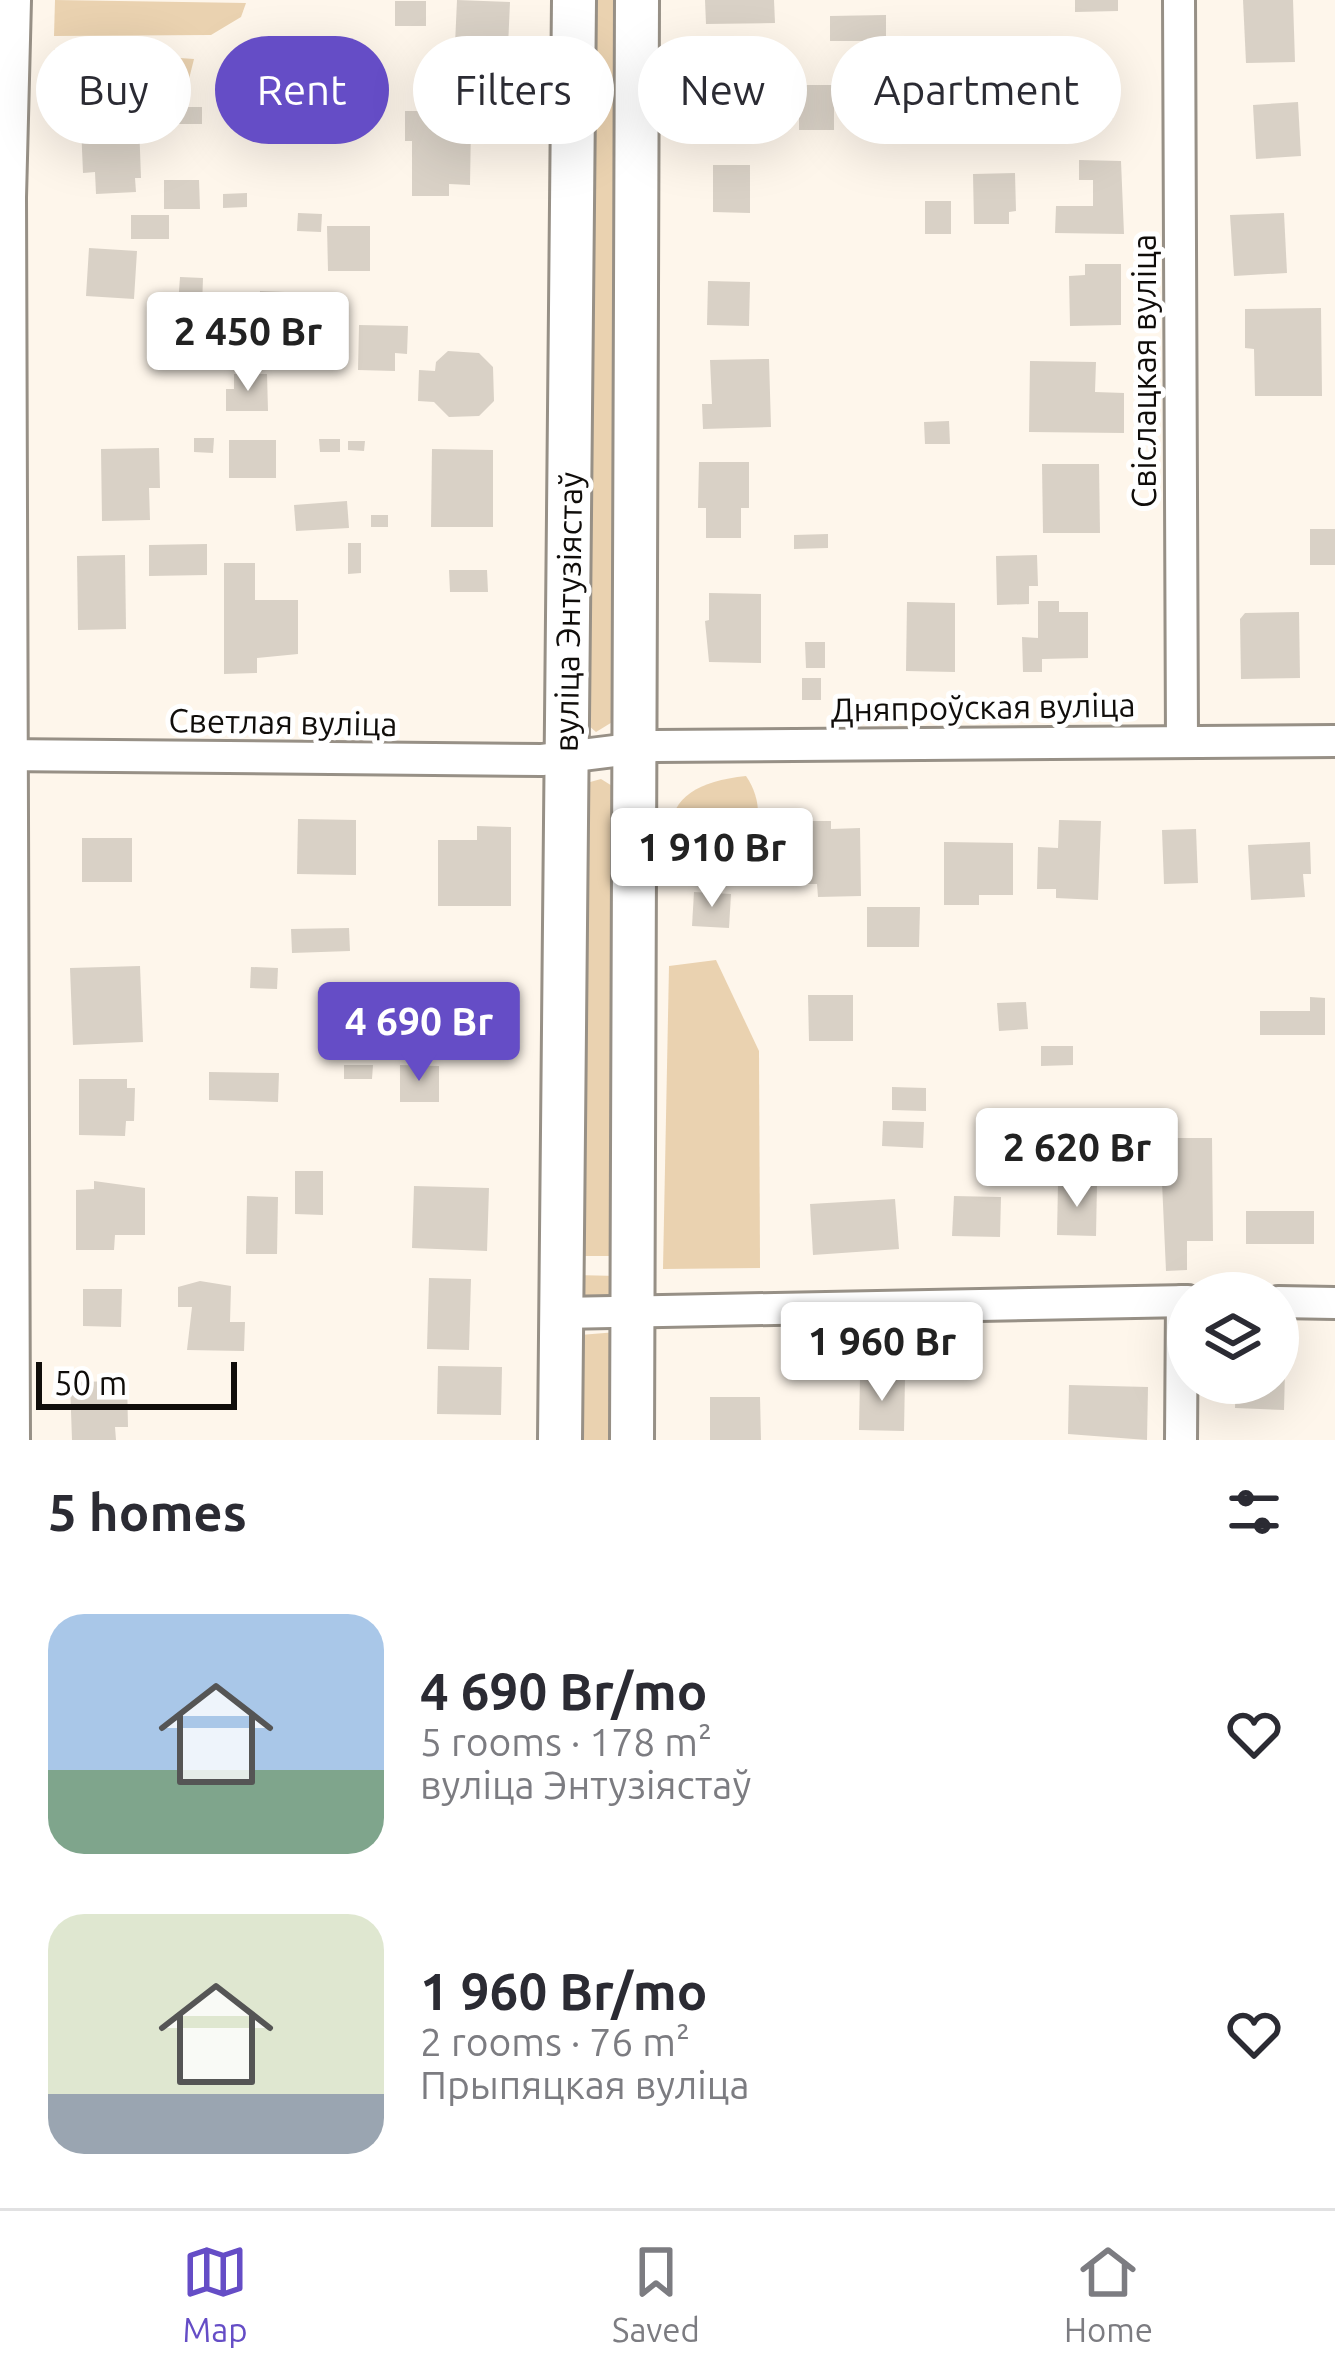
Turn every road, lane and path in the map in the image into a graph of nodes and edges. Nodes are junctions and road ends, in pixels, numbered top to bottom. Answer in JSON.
{"nodes":[{"id":1,"x":15,"y":0,"type":"edge"},
{"id":2,"x":574,"y":0,"type":"edge"},
{"id":3,"x":638,"y":0,"type":"edge"},
{"id":4,"x":1179,"y":0,"type":"edge"},
{"id":5,"x":5,"y":196,"type":"edge"},
{"id":6,"x":1182,"y":741,"type":"junction"},
{"id":7,"x":1335,"y":741,"type":"edge"},
{"id":8,"x":633,"y":747,"type":"junction"},
{"id":9,"x":7,"y":755,"type":"edge"},
{"id":10,"x":566,"y":756,"type":"junction"},
{"id":11,"x":1167,"y":1301,"type":"edge"},
{"id":12,"x":1299,"y":1302,"type":"edge"},
{"id":13,"x":6,"y":1303,"type":"edge"},
{"id":14,"x":1335,"y":1303,"type":"edge"},
{"id":15,"x":632,"y":1309,"type":"junction"},
{"id":16,"x":561,"y":1313,"type":"junction"},
{"id":17,"x":1182,"y":1404,"type":"edge"},
{"id":18,"x":14,"y":1440,"type":"edge"},
{"id":19,"x":560,"y":1440,"type":"edge"},
{"id":20,"x":632,"y":1440,"type":"edge"},
{"id":21,"x":1181,"y":1440,"type":"edge"}],
"edges":[{"from":1,"to":5,"type":"street"},
{"from":2,"to":10,"type":"street","name":"вуліца Энтузіястаў"},
{"from":3,"to":8,"type":"street","name":"вуліца Энтузіястаў"},
{"from":4,"to":6,"type":"street","name":"Свіслацкая вуліца"},
{"from":5,"to":9,"type":"street"},
{"from":6,"to":7,"type":"street","name":"Дняпроўская вуліца"},
{"from":6,"to":8,"type":"street","name":"Дняпроўская вуліца"},
{"from":8,"to":10,"type":"street","name":"Дняпроўская вуліца"},
{"from":8,"to":15,"type":"street","name":"вуліца Энтузіястаў"},
{"from":9,"to":10,"type":"street","name":"Светлая вуліца"},
{"from":9,"to":13,"type":"street"},
{"from":10,"to":16,"type":"street","name":"вуліца Энтузіястаў"},
{"from":11,"to":15,"type":"street"},
{"from":12,"to":14,"type":"street"},
{"from":13,"to":18,"type":"street"},
{"from":15,"to":16,"type":"street"},
{"from":15,"to":20,"type":"street","name":"вуліца Энтузіястаў"},
{"from":16,"to":19,"type":"street","name":"вуліца Энтузіястаў"},
{"from":17,"to":21,"type":"street"}]}
